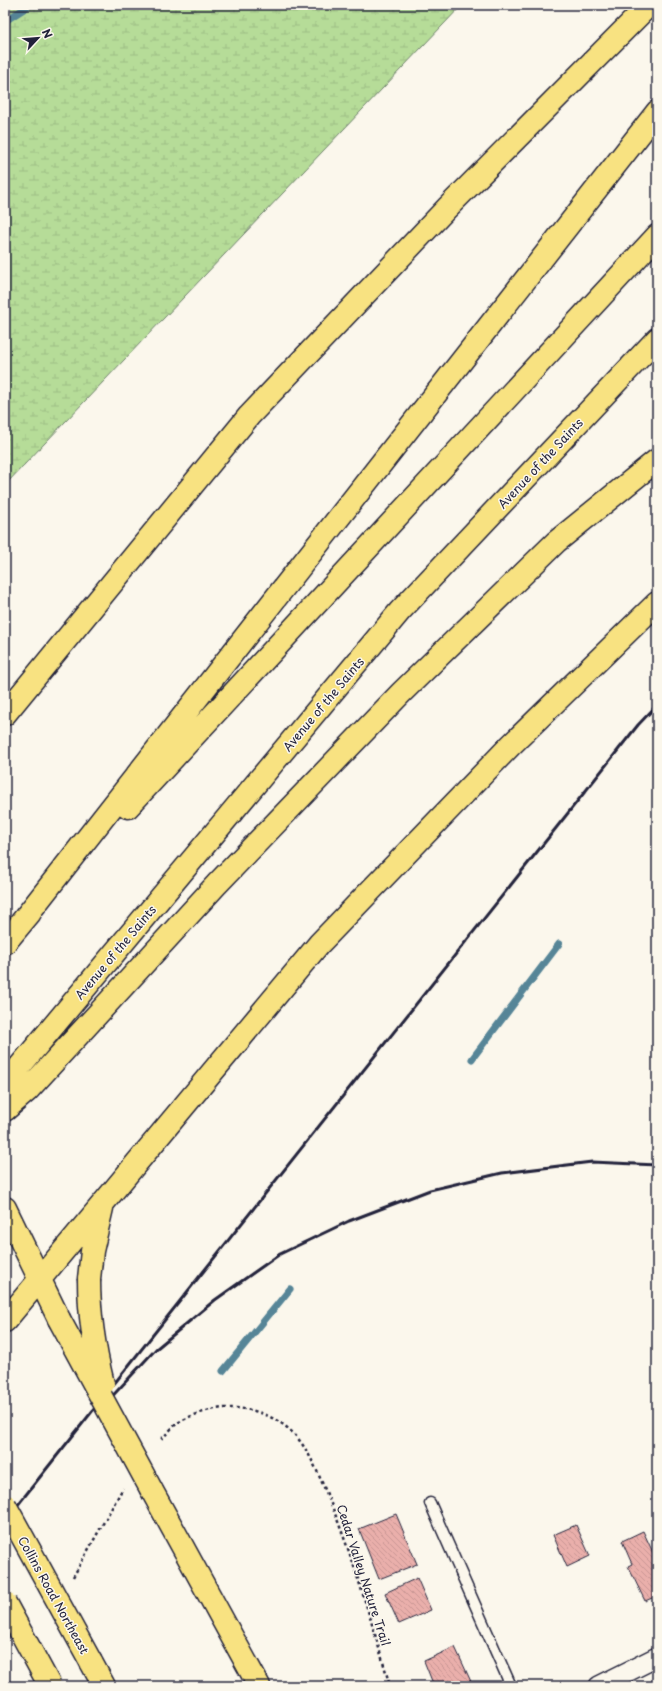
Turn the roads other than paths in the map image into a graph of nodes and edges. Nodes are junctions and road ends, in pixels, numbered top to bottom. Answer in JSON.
{"nodes":[{"id":1,"x":648,"y":5,"type":"edge"},
{"id":2,"x":657,"y":112,"type":"edge"},
{"id":3,"x":657,"y":236,"type":"edge"},
{"id":4,"x":657,"y":339,"type":"edge"},
{"id":5,"x":657,"y":460,"type":"edge"},
{"id":6,"x":657,"y":603,"type":"edge"},
{"id":7,"x":9,"y":709,"type":"edge"},
{"id":8,"x":20,"y":924,"type":"junction"},
{"id":9,"x":5,"y":943,"type":"edge"},
{"id":10,"x":5,"y":1084,"type":"edge"},
{"id":11,"x":5,"y":1110,"type":"edge"},
{"id":12,"x":104,"y":1202,"type":"junction"},
{"id":13,"x":5,"y":1208,"type":"edge"},
{"id":14,"x":40,"y":1278,"type":"junction"},
{"id":15,"x":5,"y":1321,"type":"edge"},
{"id":16,"x":109,"y":1411,"type":"junction"},
{"id":17,"x":430,"y":1502,"type":"dead end"},
{"id":18,"x":5,"y":1505,"type":"edge"},
{"id":19,"x":5,"y":1603,"type":"edge"},
{"id":20,"x":657,"y":1657,"type":"edge"},
{"id":21,"x":50,"y":1686,"type":"edge"},
{"id":22,"x":104,"y":1686,"type":"edge"},
{"id":23,"x":259,"y":1686,"type":"edge"},
{"id":24,"x":511,"y":1686,"type":"edge"},
{"id":25,"x":599,"y":1686,"type":"edge"}],
"edges":[{"from":1,"to":7,"type":"highway"},
{"from":2,"to":8,"type":"highway"},
{"from":3,"to":8,"type":"highway"},
{"from":4,"to":10,"type":"highway","name":"Avenue of the Saints"},
{"from":5,"to":11,"type":"highway"},
{"from":6,"to":12,"type":"highway"},
{"from":8,"to":9,"type":"highway"},
{"from":12,"to":14,"type":"highway"},
{"from":12,"to":16,"type":"highway","bridge":true},
{"from":13,"to":14,"type":"highway"},
{"from":14,"to":15,"type":"highway"},
{"from":14,"to":16,"type":"highway","bridge":true},
{"from":16,"to":23,"type":"highway","bridge":true},
{"from":17,"to":24,"type":"lane"},
{"from":18,"to":22,"type":"highway","name":"Collins Road Northeast","bridge":true},
{"from":19,"to":21,"type":"highway","bridge":true},
{"from":20,"to":25,"type":"street"}]}
